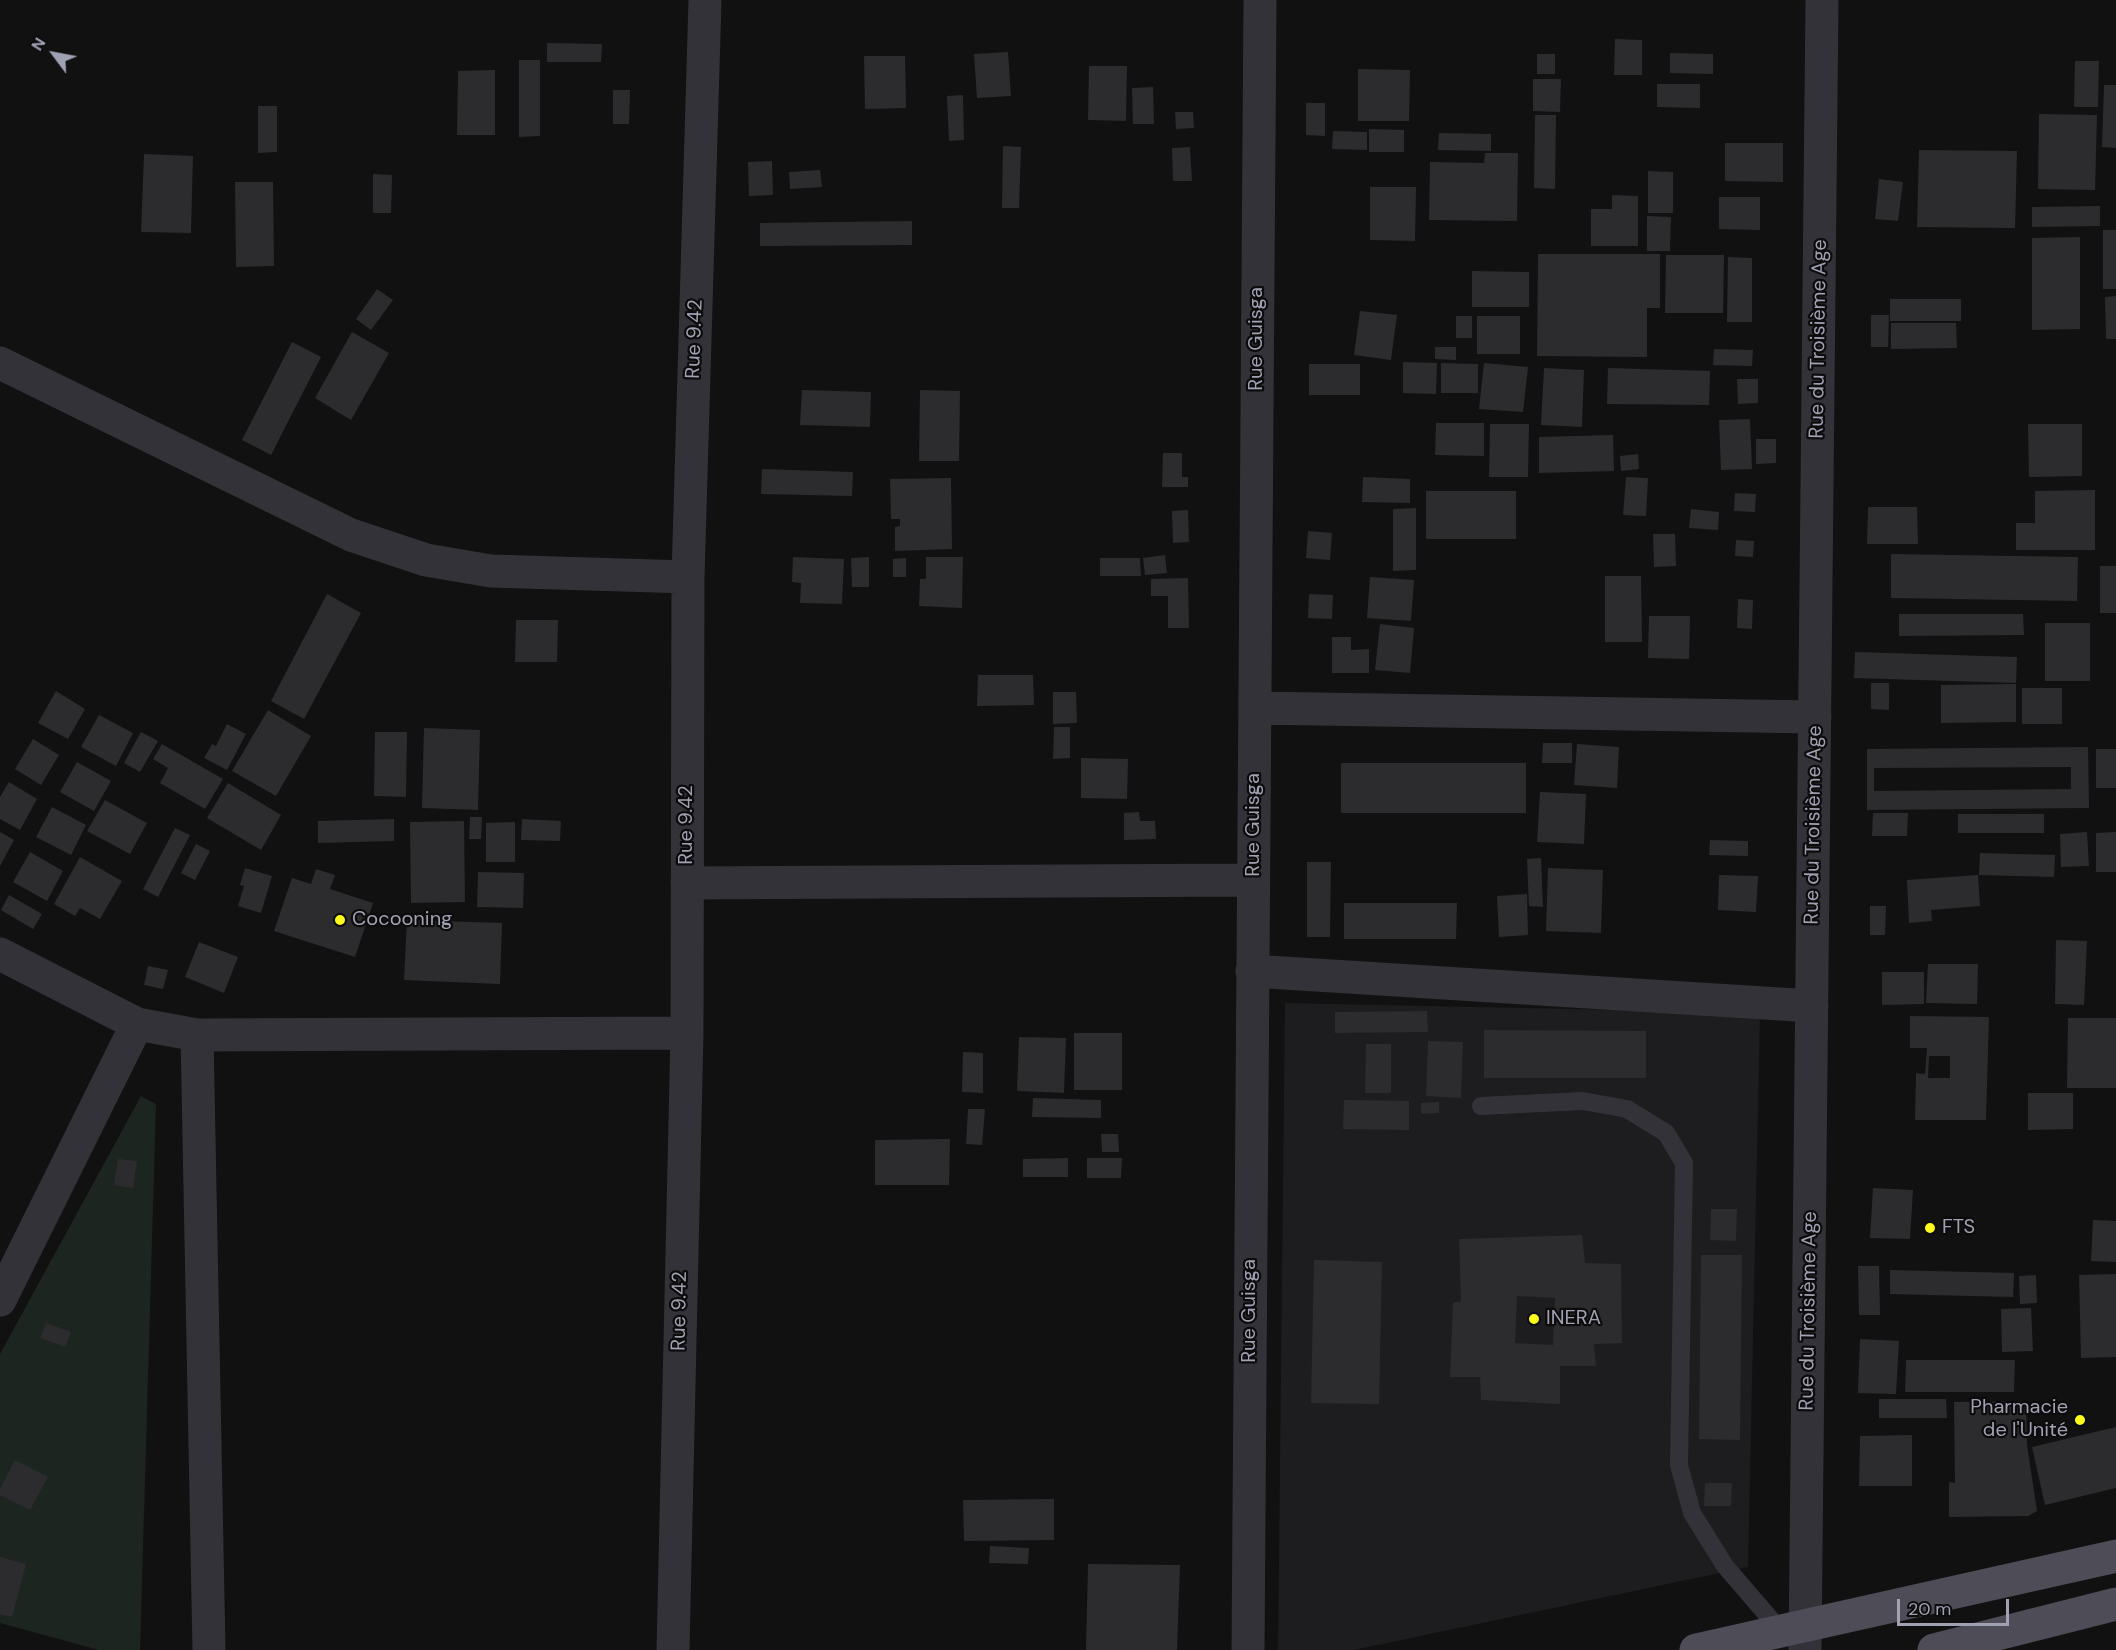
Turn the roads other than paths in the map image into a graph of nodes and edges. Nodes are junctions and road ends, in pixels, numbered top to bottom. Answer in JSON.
{"nodes":[{"id":1,"x":705,"y":0,"type":"edge"},
{"id":2,"x":1260,"y":0,"type":"edge"},
{"id":3,"x":1822,"y":0,"type":"edge"},
{"id":4,"x":0,"y":363,"type":"edge"},
{"id":5,"x":688,"y":577,"type":"junction"},
{"id":6,"x":1255,"y":708,"type":"junction"},
{"id":7,"x":1815,"y":717,"type":"junction"},
{"id":8,"x":1253,"y":880,"type":"junction"},
{"id":9,"x":687,"y":883,"type":"junction"},
{"id":10,"x":0,"y":954,"type":"edge"},
{"id":11,"x":1252,"y":971,"type":"junction"},
{"id":12,"x":1812,"y":1006,"type":"junction"},
{"id":13,"x":137,"y":1024,"type":"junction"},
{"id":14,"x":687,"y":1033,"type":"junction"},
{"id":15,"x":197,"y":1035,"type":"junction"},
{"id":16,"x":1481,"y":1106,"type":"dead end"},
{"id":17,"x":0,"y":1300,"type":"edge"},
{"id":18,"x":2116,"y":1556,"type":"edge"},
{"id":19,"x":2116,"y":1604,"type":"edge"},
{"id":20,"x":1797,"y":1635,"type":"edge"},
{"id":21,"x":209,"y":1650,"type":"edge"},
{"id":22,"x":673,"y":1650,"type":"edge"},
{"id":23,"x":1248,"y":1650,"type":"edge"},
{"id":24,"x":1696,"y":1650,"type":"edge"},
{"id":25,"x":1934,"y":1650,"type":"edge"}],
"edges":[{"from":1,"to":5,"type":"street","name":"Rue 9.42"},
{"from":2,"to":6,"type":"street","name":"Rue Guisga"},
{"from":3,"to":7,"type":"street","name":"Rue du Troisième Age"},
{"from":4,"to":5,"type":"street"},
{"from":5,"to":9,"type":"street","name":"Rue 9.42"},
{"from":6,"to":7,"type":"street"},
{"from":6,"to":8,"type":"street","name":"Rue Guisga"},
{"from":7,"to":12,"type":"street","name":"Rue du Troisième Age"},
{"from":8,"to":9,"type":"street"},
{"from":8,"to":11,"type":"street","name":"Rue Guisga"},
{"from":9,"to":14,"type":"street","name":"Rue 9.42"},
{"from":10,"to":13,"type":"street"},
{"from":11,"to":12,"type":"street"},
{"from":11,"to":23,"type":"street","name":"Rue Guisga"},
{"from":12,"to":20,"type":"street","name":"Rue du Troisième Age"},
{"from":13,"to":15,"type":"street"},
{"from":13,"to":17,"type":"street"},
{"from":14,"to":15,"type":"street"},
{"from":14,"to":22,"type":"street","name":"Rue 9.42"},
{"from":15,"to":21,"type":"street"},
{"from":16,"to":20,"type":"lane"},
{"from":18,"to":20,"type":"main road"},
{"from":19,"to":25,"type":"main road"},
{"from":20,"to":24,"type":"main road"}]}
